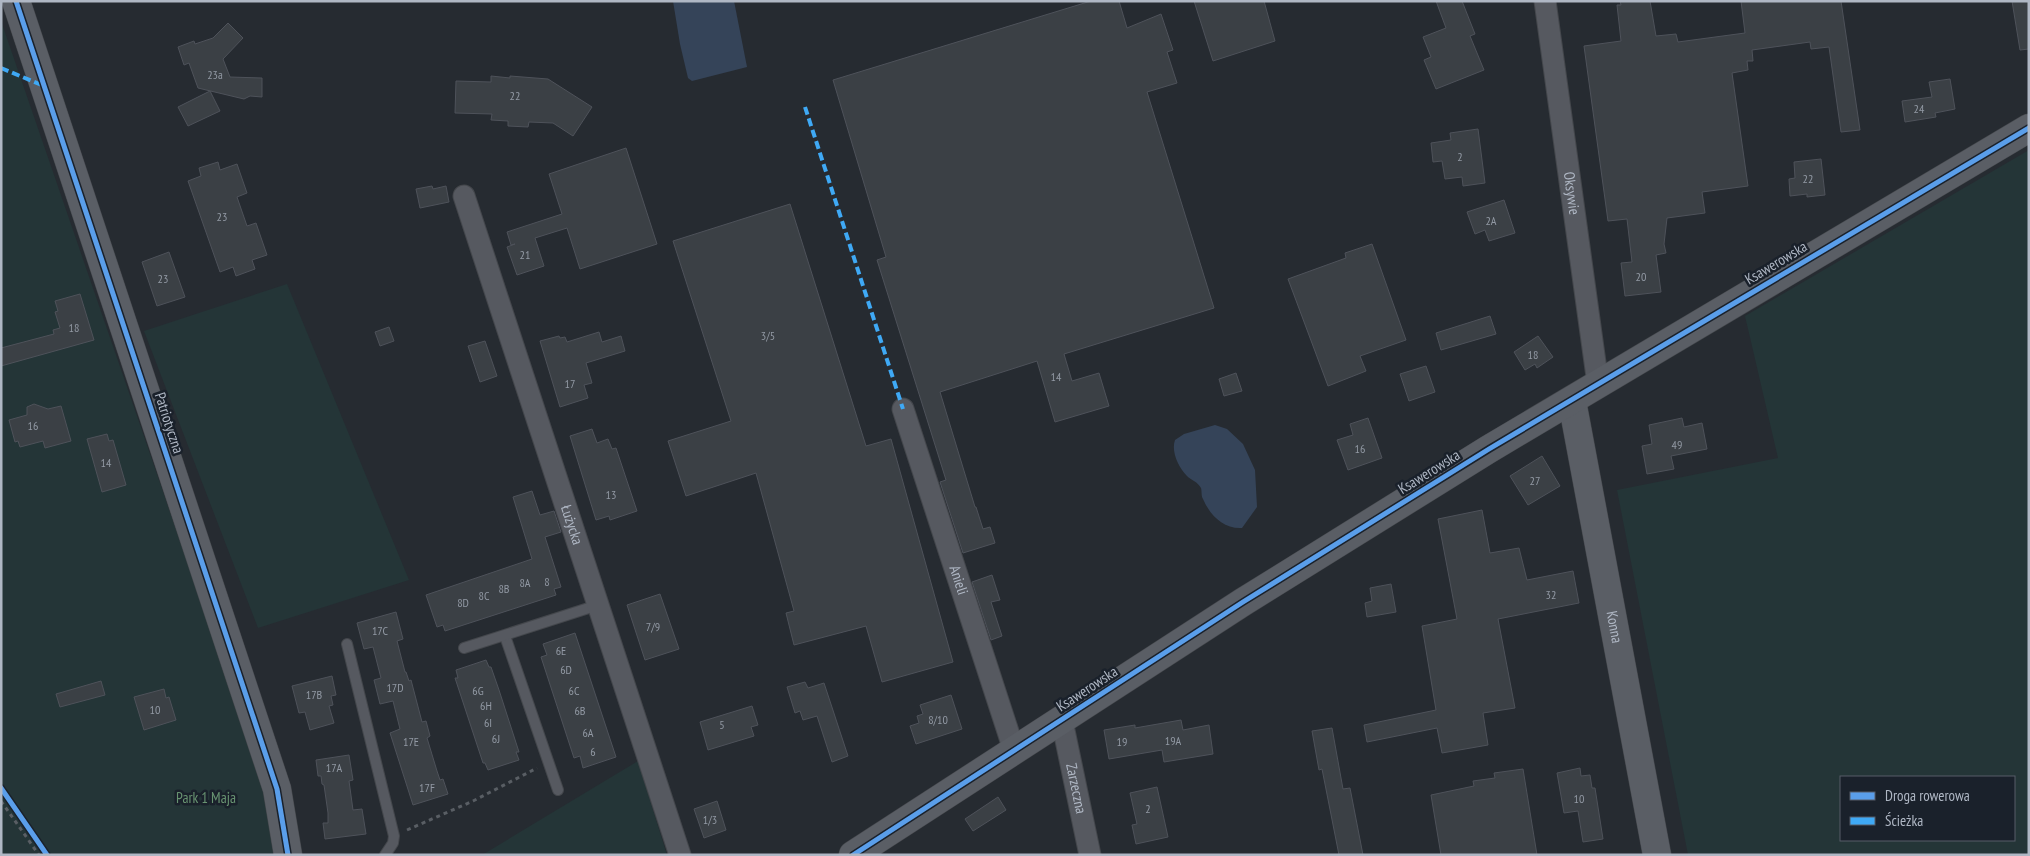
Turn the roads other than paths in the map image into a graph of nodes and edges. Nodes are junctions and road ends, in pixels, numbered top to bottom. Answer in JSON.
{"nodes":[{"id":1,"x":16,"y":1,"type":"edge"},
{"id":2,"x":1546,"y":1,"type":"edge"},
{"id":3,"x":2029,"y":128,"type":"edge"},
{"id":4,"x":464,"y":196,"type":"dead end"},
{"id":5,"x":1598,"y":384,"type":"junction"},
{"id":6,"x":1572,"y":401,"type":"junction"},
{"id":7,"x":903,"y":410,"type":"dead end"},
{"id":8,"x":598,"y":605,"type":"junction"},
{"id":9,"x":505,"y":636,"type":"junction"},
{"id":10,"x":347,"y":644,"type":"dead end"},
{"id":11,"x":464,"y":648,"type":"dead end"},
{"id":12,"x":1062,"y":721,"type":"junction"},
{"id":13,"x":1014,"y":750,"type":"junction"},
{"id":14,"x":558,"y":790,"type":"dead end"},
{"id":15,"x":288,"y":855,"type":"edge"},
{"id":16,"x":385,"y":855,"type":"edge"},
{"id":17,"x":680,"y":855,"type":"edge"},
{"id":18,"x":854,"y":855,"type":"edge"},
{"id":19,"x":1090,"y":855,"type":"edge"},
{"id":20,"x":1657,"y":855,"type":"edge"}],
"edges":[{"from":1,"to":15,"type":"street","name":"Patriotyczna"},
{"from":2,"to":5,"type":"street","name":"Oksywie"},
{"from":3,"to":5,"type":"street","name":"Ksawerowska"},
{"from":4,"to":8,"type":"street","name":"Łużycka"},
{"from":5,"to":6,"type":"street","name":"Ksawerowska"},
{"from":6,"to":12,"type":"street","name":"Ksawerowska"},
{"from":6,"to":20,"type":"street","name":"Konna"},
{"from":7,"to":13,"type":"street","name":"Anieli"},
{"from":8,"to":9,"type":"lane"},
{"from":8,"to":17,"type":"street","name":"Łużycka"},
{"from":9,"to":11,"type":"lane"},
{"from":9,"to":14,"type":"lane"},
{"from":10,"to":16,"type":"lane"},
{"from":12,"to":13,"type":"street","name":"Ksawerowska"},
{"from":12,"to":19,"type":"street","name":"Zarzeczna"},
{"from":13,"to":18,"type":"street","name":"Ksawerowska"}]}
